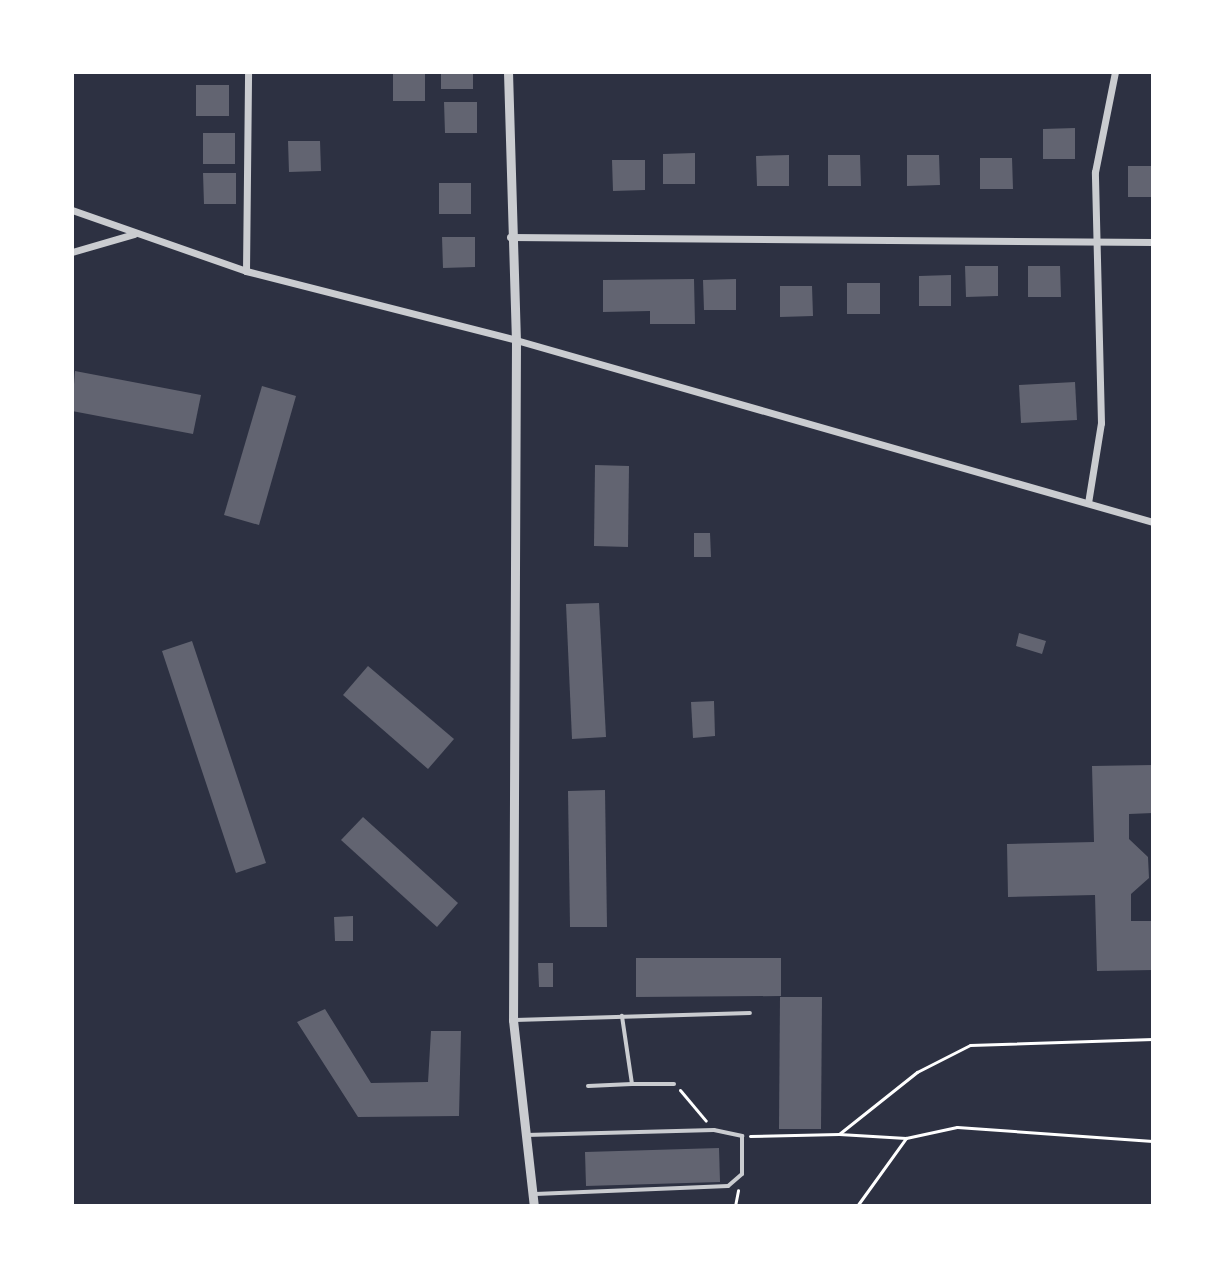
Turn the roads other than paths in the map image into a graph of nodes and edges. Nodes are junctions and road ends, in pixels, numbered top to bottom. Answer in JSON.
{"nodes":[{"id":1,"x":248,"y":72,"type":"edge"},
{"id":2,"x":508,"y":72,"type":"edge"},
{"id":3,"x":1115,"y":72,"type":"edge"},
{"id":4,"x":72,"y":210,"type":"edge"},
{"id":5,"x":134,"y":234,"type":"junction"},
{"id":6,"x":510,"y":237,"type":"junction"},
{"id":7,"x":1095,"y":242,"type":"junction"},
{"id":8,"x":1153,"y":242,"type":"edge"},
{"id":9,"x":72,"y":252,"type":"edge"},
{"id":10,"x":246,"y":271,"type":"junction"},
{"id":11,"x":516,"y":340,"type":"junction"},
{"id":12,"x":1088,"y":503,"type":"junction"},
{"id":13,"x":1153,"y":522,"type":"edge"},
{"id":14,"x":750,"y":1013,"type":"dead end"},
{"id":15,"x":622,"y":1016,"type":"junction"},
{"id":16,"x":513,"y":1020,"type":"junction"},
{"id":17,"x":632,"y":1084,"type":"junction"},
{"id":18,"x":674,"y":1084,"type":"road end"},
{"id":19,"x":588,"y":1086,"type":"dead end"},
{"id":20,"x":523,"y":1135,"type":"junction"},
{"id":21,"x":532,"y":1195,"type":"junction"},
{"id":22,"x":534,"y":1206,"type":"edge"}],
"edges":[{"from":1,"to":10,"type":"street"},
{"from":2,"to":6,"type":"street"},
{"from":3,"to":7,"type":"street"},
{"from":4,"to":5,"type":"street"},
{"from":5,"to":9,"type":"street"},
{"from":5,"to":10,"type":"street"},
{"from":6,"to":7,"type":"street"},
{"from":6,"to":11,"type":"street"},
{"from":7,"to":8,"type":"street"},
{"from":7,"to":12,"type":"street"},
{"from":10,"to":11,"type":"street"},
{"from":11,"to":12,"type":"street"},
{"from":11,"to":16,"type":"street"},
{"from":12,"to":13,"type":"street"},
{"from":14,"to":15,"type":"lane"},
{"from":15,"to":16,"type":"lane"},
{"from":15,"to":17,"type":"lane"},
{"from":16,"to":20,"type":"street"},
{"from":17,"to":18,"type":"lane"},
{"from":17,"to":19,"type":"lane"},
{"from":20,"to":21,"type":"street"},
{"from":20,"to":21,"type":"lane"},
{"from":21,"to":22,"type":"street"}]}
